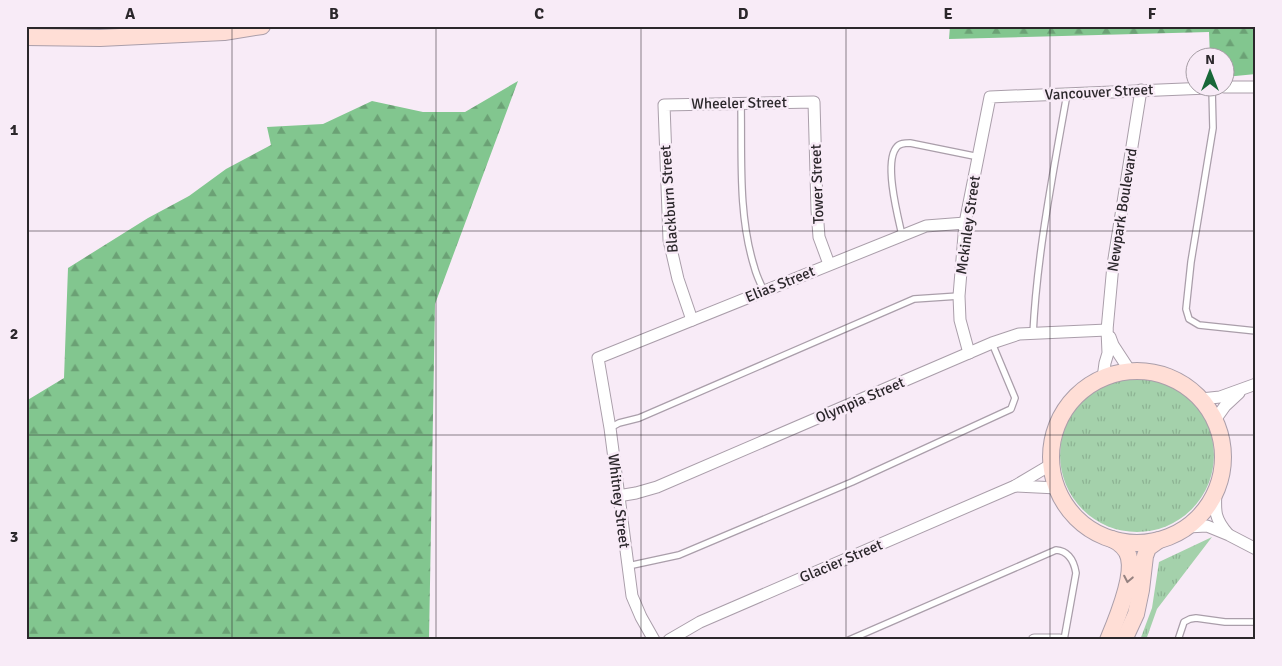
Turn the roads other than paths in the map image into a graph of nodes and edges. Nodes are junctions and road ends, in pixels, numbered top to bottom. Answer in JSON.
{"nodes":[{"id":1,"x":262,"y":26,"type":"edge"},
{"id":2,"x":26,"y":37,"type":"edge"},
{"id":3,"x":1234,"y":87,"type":"edge"},
{"id":4,"x":1256,"y":87,"type":"edge"},
{"id":5,"x":1184,"y":89,"type":"edge"},
{"id":6,"x":1141,"y":90,"type":"junction"},
{"id":7,"x":1066,"y":94,"type":"junction"},
{"id":8,"x":990,"y":97,"type":"joint"},
{"id":9,"x":1212,"y":98,"type":"edge"},
{"id":10,"x":814,"y":102,"type":"joint"},
{"id":11,"x":741,"y":103,"type":"junction"},
{"id":12,"x":664,"y":105,"type":"joint"},
{"id":13,"x":978,"y":156,"type":"junction"},
{"id":14,"x":966,"y":223,"type":"junction"},
{"id":15,"x":902,"y":235,"type":"junction"},
{"id":16,"x":829,"y":264,"type":"junction"},
{"id":17,"x":764,"y":291,"type":"junction"},
{"id":18,"x":959,"y":296,"type":"junction"},
{"id":19,"x":692,"y":320,"type":"junction"},
{"id":20,"x":1108,"y":330,"type":"junction"},
{"id":21,"x":1256,"y":331,"type":"edge"},
{"id":22,"x":1033,"y":334,"type":"junction"},
{"id":23,"x":992,"y":343,"type":"junction"},
{"id":24,"x":968,"y":353,"type":"junction"},
{"id":25,"x":598,"y":358,"type":"joint"},
{"id":26,"x":1130,"y":371,"type":"junction"},
{"id":27,"x":1103,"y":378,"type":"junction"},
{"id":28,"x":1256,"y":384,"type":"edge"},
{"id":29,"x":1242,"y":390,"type":"junction"},
{"id":30,"x":1202,"y":399,"type":"junction"},
{"id":31,"x":1215,"y":420,"type":"junction"},
{"id":32,"x":610,"y":428,"type":"junction"},
{"id":33,"x":1052,"y":464,"type":"junction"},
{"id":34,"x":1015,"y":486,"type":"junction"},
{"id":35,"x":1057,"y":488,"type":"junction"},
{"id":36,"x":1216,"y":490,"type":"junction"},
{"id":37,"x":618,"y":496,"type":"junction"},
{"id":38,"x":1187,"y":527,"type":"junction"},
{"id":39,"x":1229,"y":535,"type":"junction"},
{"id":40,"x":1112,"y":538,"type":"junction"},
{"id":41,"x":1158,"y":540,"type":"junction"},
{"id":42,"x":1256,"y":549,"type":"edge"},
{"id":43,"x":628,"y":566,"type":"junction"},
{"id":44,"x":1256,"y":622,"type":"edge"},
{"id":45,"x":654,"y":640,"type":"edge"},
{"id":46,"x":669,"y":640,"type":"edge"},
{"id":47,"x":849,"y":640,"type":"edge"},
{"id":48,"x":1034,"y":640,"type":"edge"},
{"id":49,"x":1060,"y":640,"type":"edge"},
{"id":50,"x":1064,"y":640,"type":"edge"},
{"id":51,"x":1108,"y":640,"type":"edge"},
{"id":52,"x":1124,"y":640,"type":"edge"},
{"id":53,"x":1178,"y":640,"type":"edge"}],
"edges":[{"from":1,"to":2,"type":"street"},
{"from":3,"to":4,"type":"street"},
{"from":5,"to":6,"type":"street","name":"Vancouver Street"},
{"from":6,"to":7,"type":"street","name":"Vancouver Street"},
{"from":6,"to":20,"type":"street","name":"Newpark Boulevard"},
{"from":7,"to":8,"type":"street","name":"Vancouver Street"},
{"from":7,"to":22,"type":"lane"},
{"from":8,"to":13,"type":"street","name":"Mckinley Street"},
{"from":9,"to":21,"type":"lane"},
{"from":10,"to":11,"type":"street","name":"Wheeler Street"},
{"from":10,"to":16,"type":"street","name":"Tower Street"},
{"from":11,"to":12,"type":"street","name":"Wheeler Street"},
{"from":11,"to":17,"type":"lane"},
{"from":12,"to":19,"type":"street","name":"Blackburn Street"},
{"from":13,"to":14,"type":"street","name":"Mckinley Street"},
{"from":13,"to":15,"type":"lane"},
{"from":14,"to":15,"type":"street","name":"Elias Street"},
{"from":14,"to":18,"type":"street","name":"Mckinley Street"},
{"from":15,"to":16,"type":"street","name":"Elias Street"},
{"from":16,"to":17,"type":"street","name":"Elias Street"},
{"from":17,"to":19,"type":"street","name":"Elias Street"},
{"from":18,"to":24,"type":"street","name":"Mckinley Street"},
{"from":18,"to":32,"type":"lane"},
{"from":19,"to":25,"type":"street","name":"Elias Street"},
{"from":20,"to":22,"type":"street","name":"Olympia Street"},
{"from":20,"to":26,"type":"street","name":"Newpark Boulevard"},
{"from":20,"to":27,"type":"street","name":"Newpark Boulevard"},
{"from":22,"to":23,"type":"street","name":"Olympia Street"},
{"from":23,"to":24,"type":"street","name":"Olympia Street"},
{"from":23,"to":43,"type":"lane"},
{"from":24,"to":37,"type":"street","name":"Olympia Street"},
{"from":25,"to":32,"type":"street","name":"Whitney Street"},
{"from":26,"to":27,"type":"street"},
{"from":26,"to":30,"type":"street"},
{"from":27,"to":33,"type":"street"},
{"from":28,"to":29,"type":"street"},
{"from":29,"to":30,"type":"street"},
{"from":29,"to":31,"type":"street"},
{"from":30,"to":31,"type":"street"},
{"from":31,"to":36,"type":"street"},
{"from":32,"to":37,"type":"street","name":"Whitney Street"},
{"from":33,"to":34,"type":"street","name":"Glacier Street"},
{"from":33,"to":35,"type":"street"},
{"from":34,"to":35,"type":"street","name":"Glacier Street"},
{"from":34,"to":46,"type":"street","name":"Glacier Street"},
{"from":35,"to":40,"type":"street"},
{"from":36,"to":38,"type":"street"},
{"from":36,"to":39,"type":"street"},
{"from":37,"to":43,"type":"street","name":"Whitney Street"},
{"from":38,"to":39,"type":"street"},
{"from":38,"to":41,"type":"street"},
{"from":39,"to":42,"type":"street"},
{"from":40,"to":41,"type":"street"},
{"from":40,"to":51,"type":"street","one_way":true},
{"from":41,"to":52,"type":"street"},
{"from":43,"to":45,"type":"street","name":"Whitney Street"},
{"from":44,"to":53,"type":"lane"},
{"from":47,"to":50,"type":"lane"},
{"from":48,"to":49,"type":"street"}]}
